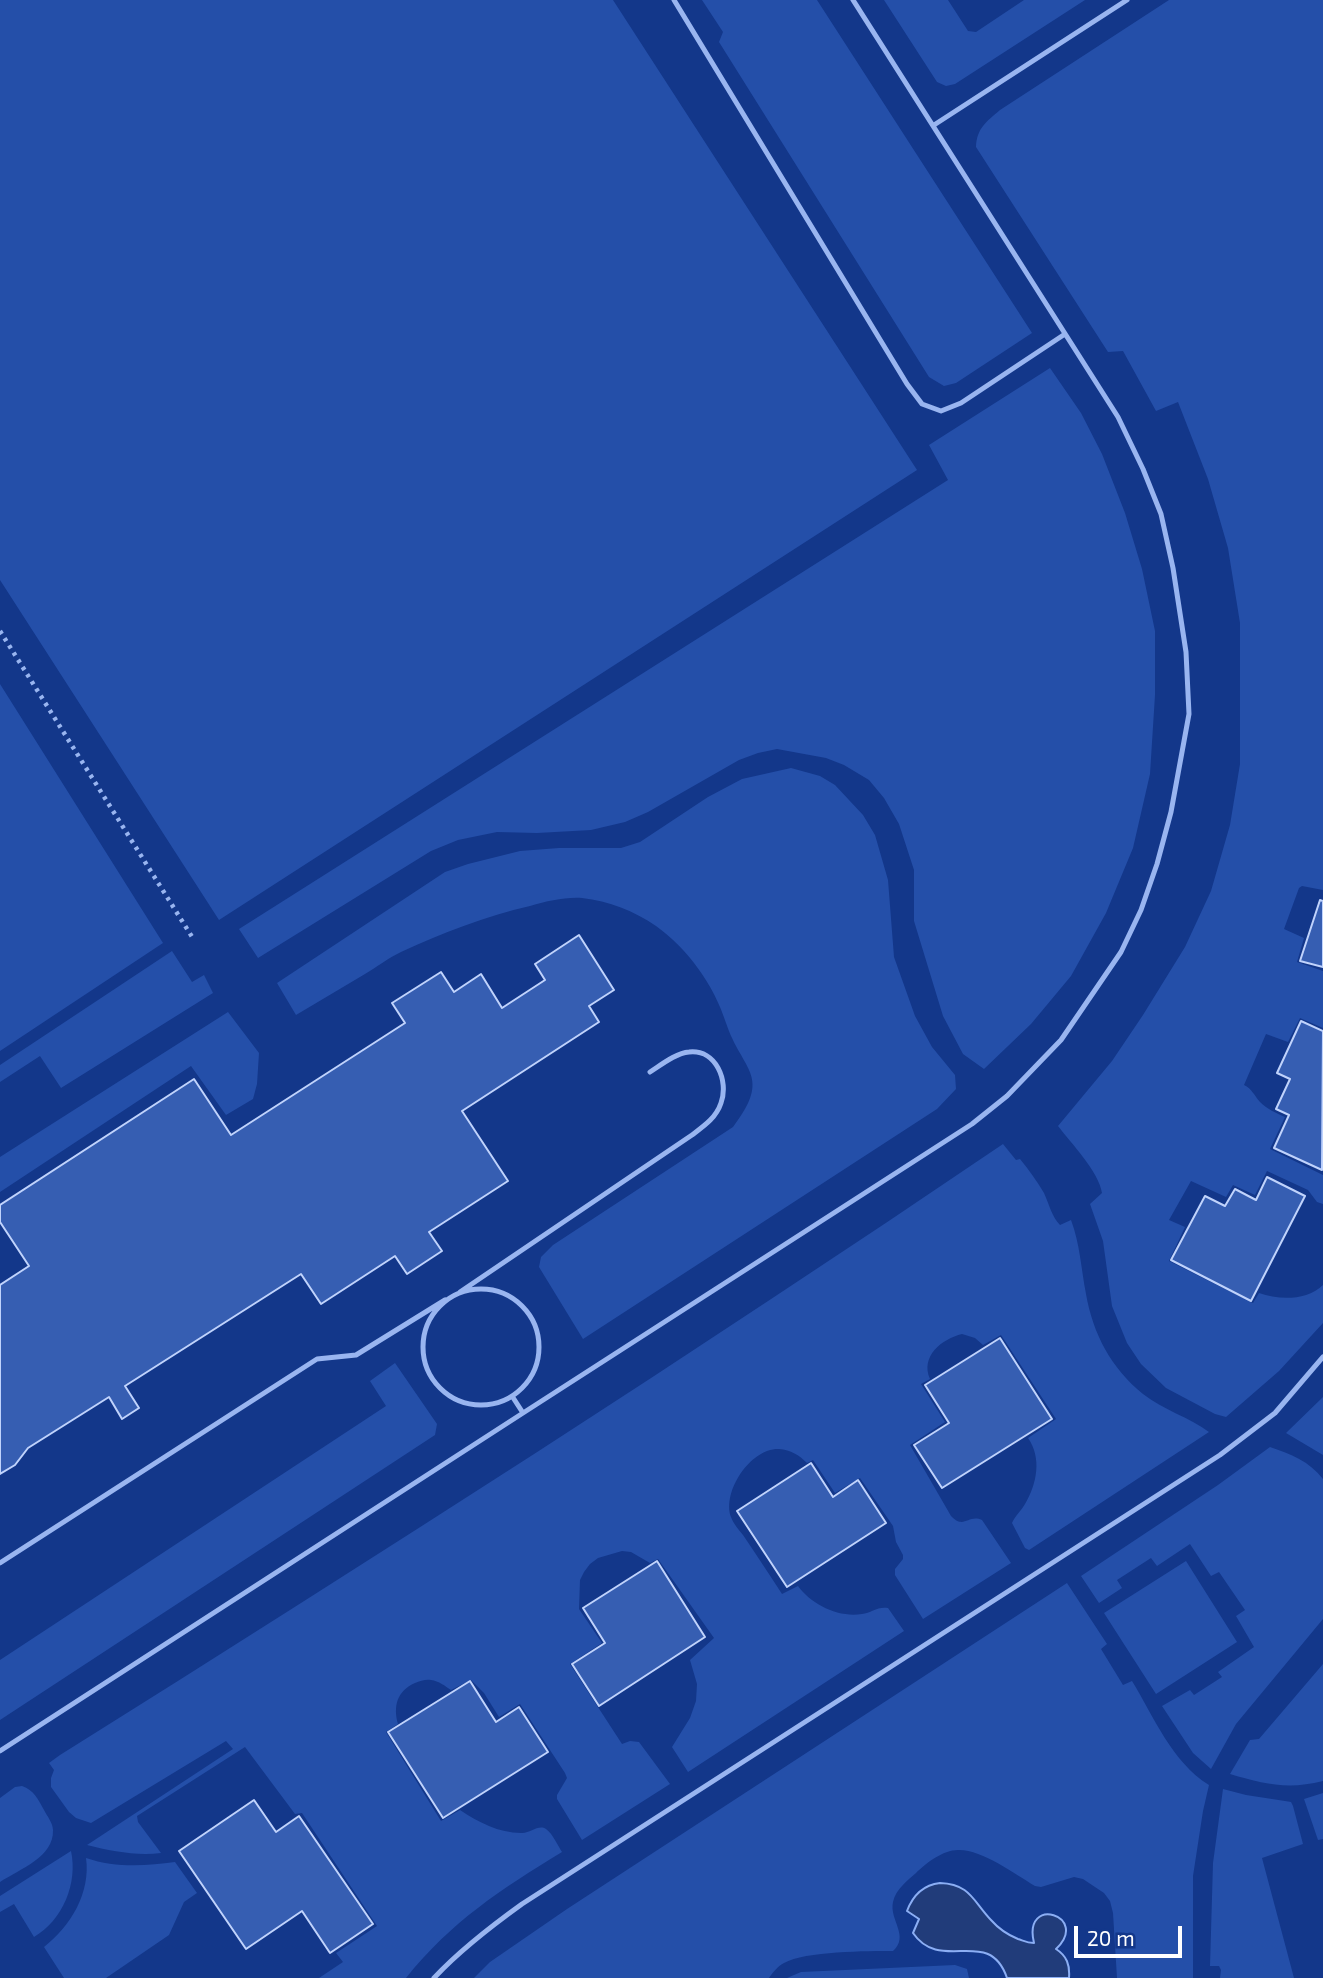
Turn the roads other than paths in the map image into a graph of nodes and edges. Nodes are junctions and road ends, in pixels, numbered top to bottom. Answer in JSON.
{"nodes":[{"id":1,"x":674,"y":0,"type":"edge"},
{"id":2,"x":853,"y":0,"type":"edge"},
{"id":3,"x":1127,"y":0,"type":"edge"},
{"id":4,"x":934,"y":125,"type":"junction"},
{"id":5,"x":1065,"y":334,"type":"junction"},
{"id":6,"x":650,"y":1072,"type":"dead end"},
{"id":7,"x":460,"y":1292,"type":"junction"},
{"id":8,"x":445,"y":1300,"type":"junction"},
{"id":9,"x":1323,"y":1357,"type":"edge"},
{"id":10,"x":512,"y":1396,"type":"junction"},
{"id":11,"x":523,"y":1413,"type":"junction"},
{"id":12,"x":0,"y":1563,"type":"edge"},
{"id":13,"x":0,"y":1751,"type":"edge"},
{"id":14,"x":434,"y":1978,"type":"edge"}],
"edges":[{"from":1,"to":5,"type":"lane"},
{"from":2,"to":4,"type":"lane"},
{"from":3,"to":4,"type":"lane"},
{"from":4,"to":5,"type":"lane"},
{"from":5,"to":11,"type":"lane"},
{"from":6,"to":7,"type":"lane"},
{"from":7,"to":8,"type":"lane"},
{"from":7,"to":10,"type":"lane"},
{"from":8,"to":10,"type":"lane"},
{"from":8,"to":12,"type":"lane"},
{"from":9,"to":14,"type":"lane"},
{"from":10,"to":11,"type":"lane"},
{"from":11,"to":13,"type":"lane"}]}
